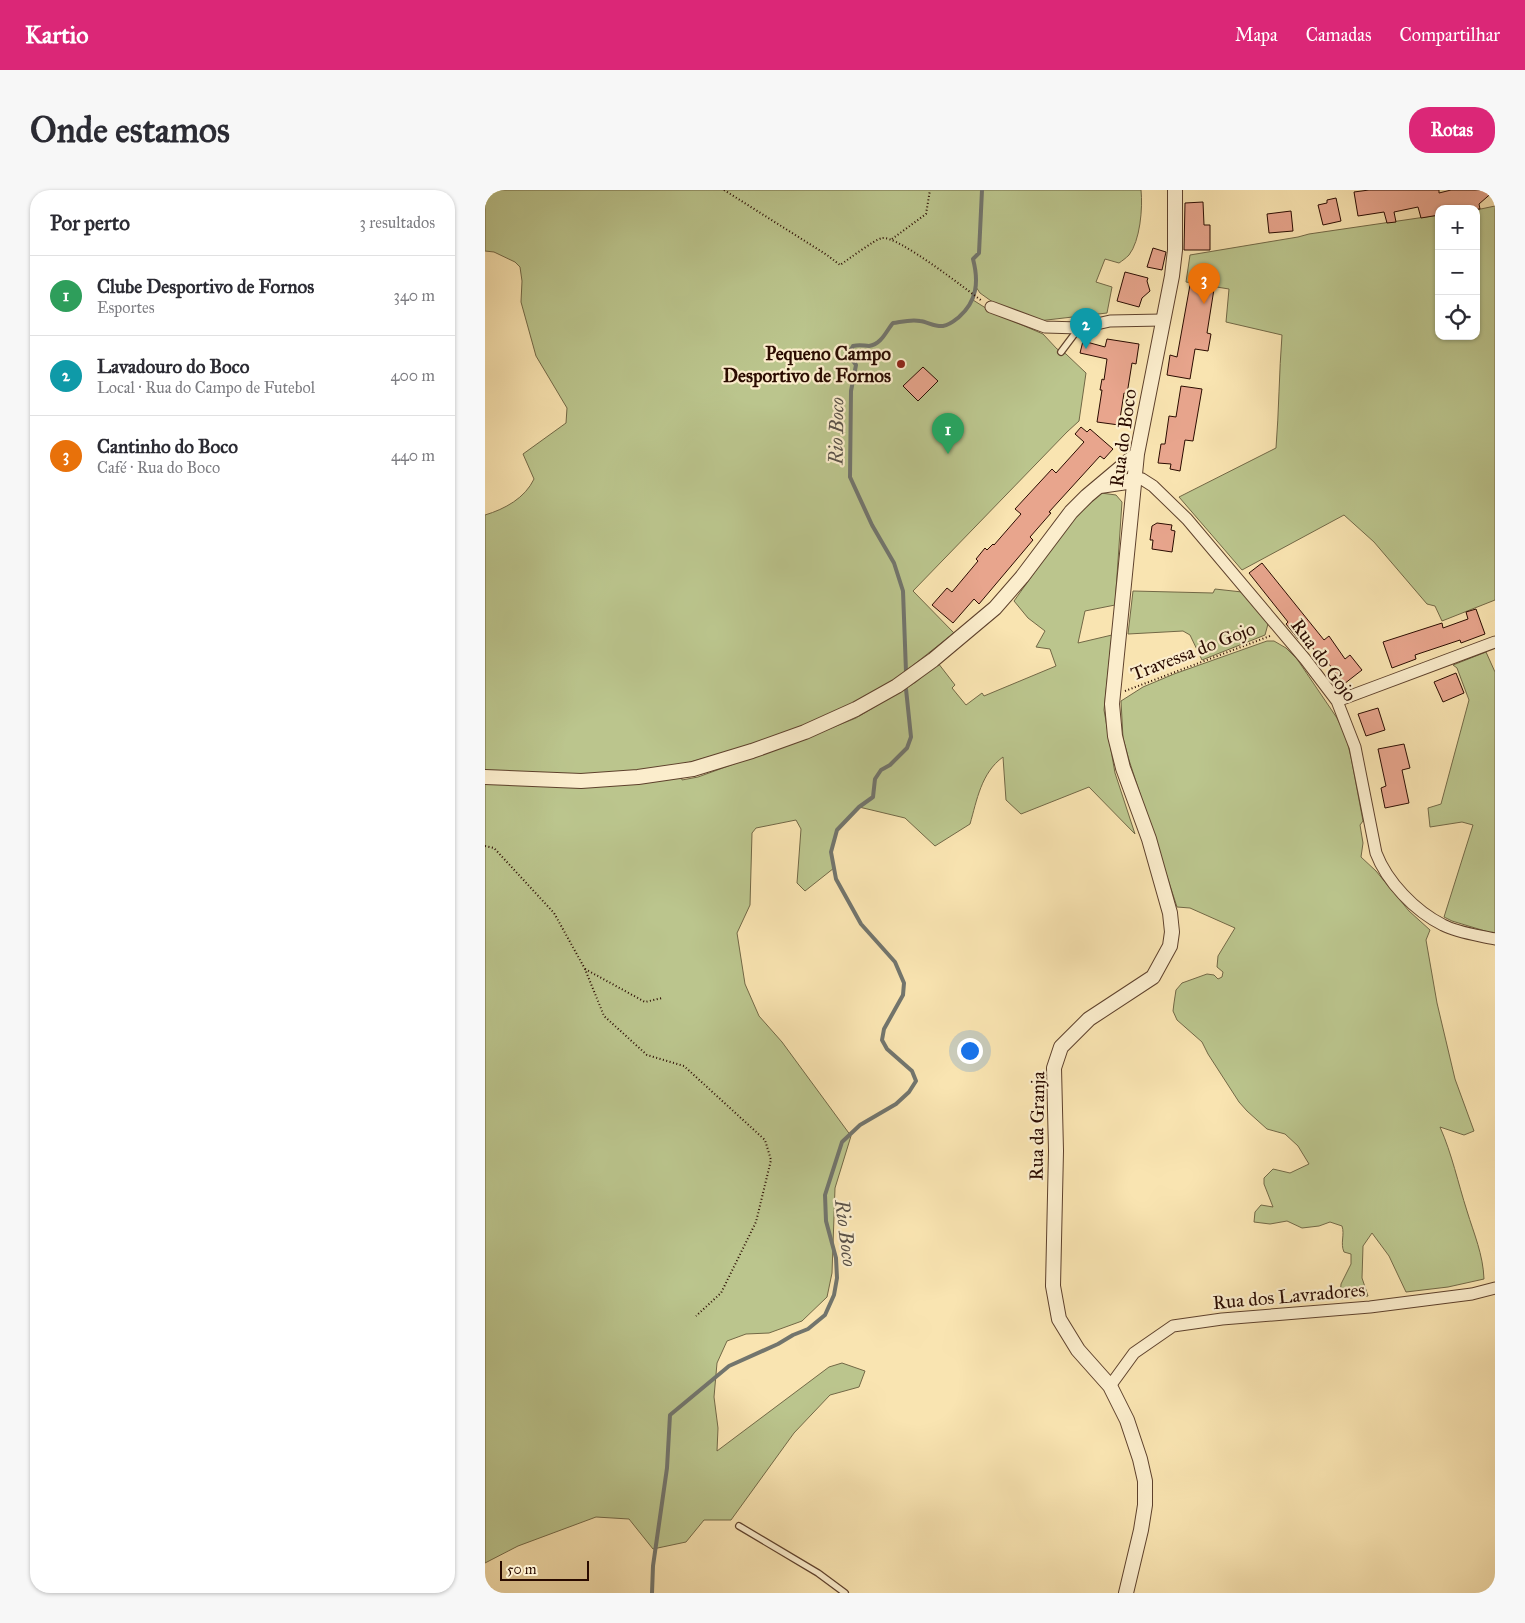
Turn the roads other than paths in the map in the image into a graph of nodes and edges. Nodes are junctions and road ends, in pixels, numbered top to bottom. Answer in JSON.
{"nodes":[{"id":1,"x":1175,"y":190,"type":"edge"},
{"id":2,"x":991,"y":307,"type":"dead end"},
{"id":3,"x":1163,"y":320,"type":"junction"},
{"id":4,"x":1079,"y":328,"type":"junction"},
{"id":5,"x":1061,"y":352,"type":"dead end"},
{"id":6,"x":1137,"y":454,"type":"junction"},
{"id":7,"x":1136,"y":478,"type":"junction"},
{"id":8,"x":1100,"y":486,"type":"junction"},
{"id":9,"x":1495,"y":642,"type":"edge"},
{"id":10,"x":1113,"y":693,"type":"joint"},
{"id":11,"x":1337,"y":701,"type":"junction"},
{"id":12,"x":485,"y":777,"type":"edge"},
{"id":13,"x":1495,"y":939,"type":"edge"},
{"id":14,"x":1495,"y":1288,"type":"edge"},
{"id":15,"x":1110,"y":1386,"type":"junction"},
{"id":16,"x":739,"y":1526,"type":"dead end"},
{"id":17,"x":845,"y":1593,"type":"edge"},
{"id":18,"x":1126,"y":1593,"type":"edge"}],
"edges":[{"from":1,"to":3,"type":"street","name":"Rua do Boco"},
{"from":2,"to":4,"type":"street"},
{"from":3,"to":4,"type":"street"},
{"from":3,"to":6,"type":"street","name":"Rua do Boco"},
{"from":4,"to":5,"type":"lane"},
{"from":6,"to":7,"type":"street","name":"Rua do Boco"},
{"from":6,"to":8,"type":"street"},
{"from":7,"to":8,"type":"street"},
{"from":7,"to":10,"type":"street","name":"Rua do Boco"},
{"from":7,"to":11,"type":"street","name":"Rua do Gojo"},
{"from":8,"to":12,"type":"street"},
{"from":9,"to":11,"type":"street"},
{"from":10,"to":15,"type":"street","name":"Rua da Granja"},
{"from":11,"to":13,"type":"street","name":"Rua do Gojo"},
{"from":14,"to":15,"type":"street","name":"Rua dos Lavradores"},
{"from":15,"to":18,"type":"street","name":"Rua da Granja"},
{"from":16,"to":17,"type":"lane"}]}
